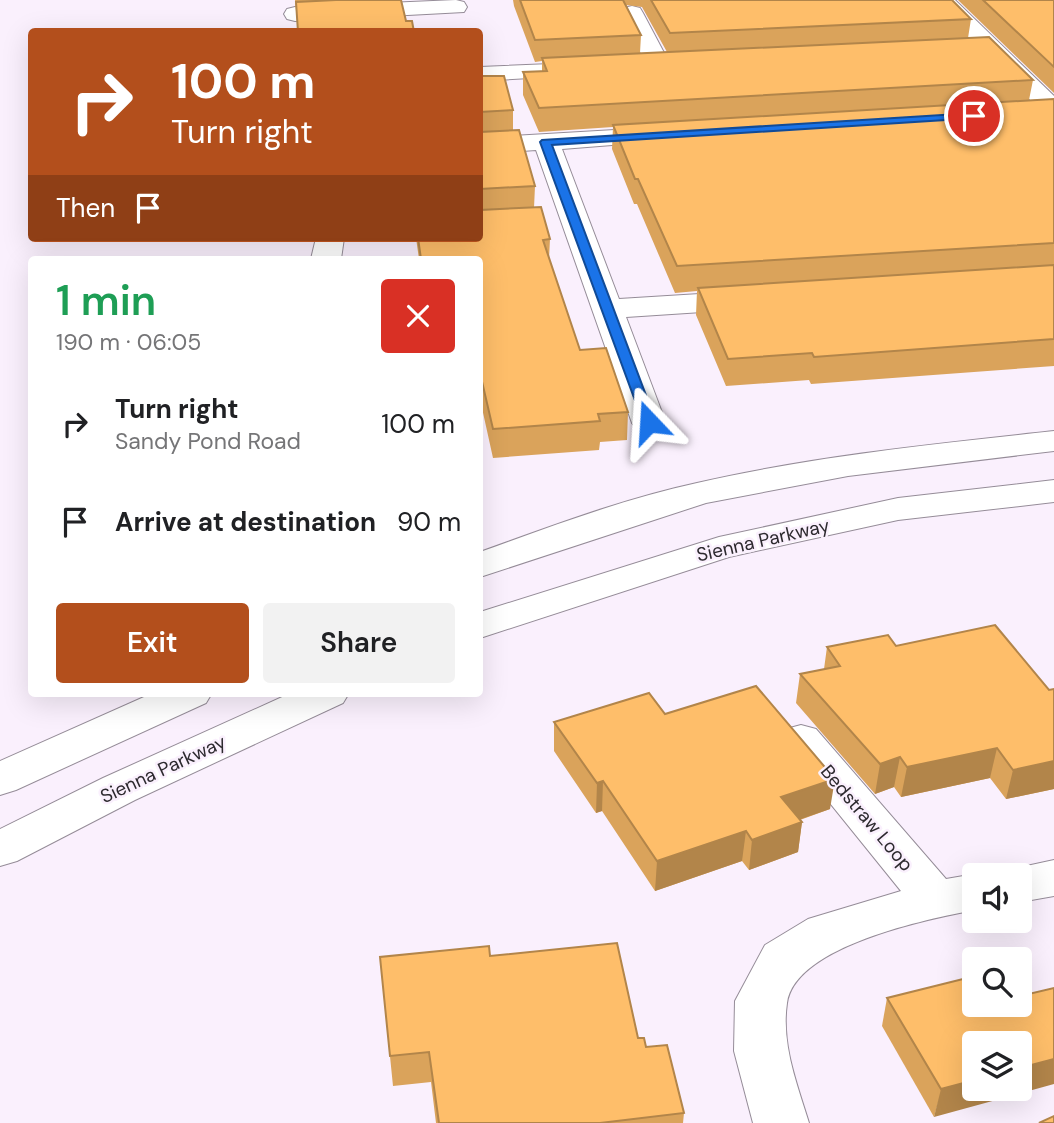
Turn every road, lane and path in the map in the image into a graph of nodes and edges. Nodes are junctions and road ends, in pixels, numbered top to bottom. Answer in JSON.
{"nodes":[{"id":1,"x":943,"y":0,"type":"edge"},
{"id":2,"x":455,"y":4,"type":"edge"},
{"id":3,"x":632,"y":13,"type":"edge"},
{"id":4,"x":295,"y":14,"type":"edge"},
{"id":5,"x":460,"y":28,"type":"edge"},
{"id":6,"x":991,"y":49,"type":"junction"},
{"id":7,"x":964,"y":50,"type":"edge"},
{"id":8,"x":687,"y":64,"type":"edge"},
{"id":9,"x":659,"y":66,"type":"junction"},
{"id":10,"x":632,"y":67,"type":"edge"},
{"id":11,"x":604,"y":68,"type":"edge"},
{"id":12,"x":483,"y":74,"type":"edge"},
{"id":13,"x":1054,"y":111,"type":"edge"},
{"id":14,"x":1027,"y":113,"type":"edge"},
{"id":15,"x":697,"y":133,"type":"edge"},
{"id":16,"x":546,"y":142,"type":"junction"},
{"id":17,"x":483,"y":146,"type":"edge"},
{"id":18,"x":775,"y":298,"type":"edge"},
{"id":19,"x":607,"y":309,"type":"junction"},
{"id":20,"x":649,"y":422,"type":"dead end"},
{"id":21,"x":1054,"y":441,"type":"edge"},
{"id":22,"x":1054,"y":491,"type":"edge"},
{"id":23,"x":483,"y":564,"type":"edge"},
{"id":24,"x":483,"y":624,"type":"edge"},
{"id":25,"x":182,"y":697,"type":"edge"},
{"id":26,"x":319,"y":697,"type":"edge"},
{"id":27,"x":771,"y":705,"type":"edge"},
{"id":28,"x":0,"y":779,"type":"edge"},
{"id":29,"x":0,"y":849,"type":"edge"},
{"id":30,"x":1054,"y":878,"type":"edge"},
{"id":31,"x":1032,"y":882,"type":"edge"},
{"id":32,"x":955,"y":896,"type":"edge"},
{"id":33,"x":781,"y":1123,"type":"edge"}],
"edges":[{"from":1,"to":6,"type":"street"},
{"from":2,"to":4,"type":"street"},
{"from":2,"to":5,"type":"street"},
{"from":3,"to":9,"type":"street"},
{"from":6,"to":7,"type":"street"},
{"from":6,"to":13,"type":"street"},
{"from":8,"to":9,"type":"street"},
{"from":9,"to":10,"type":"street"},
{"from":11,"to":12,"type":"street"},
{"from":13,"to":14,"type":"street"},
{"from":15,"to":16,"type":"street"},
{"from":16,"to":17,"type":"street"},
{"from":16,"to":19,"type":"street"},
{"from":18,"to":19,"type":"street"},
{"from":19,"to":20,"type":"street"},
{"from":21,"to":23,"type":"street"},
{"from":22,"to":24,"type":"street","name":"Sienna Parkway"},
{"from":25,"to":28,"type":"street"},
{"from":26,"to":29,"type":"street","name":"Sienna Parkway"},
{"from":27,"to":32,"type":"street","name":"Bedstraw Loop"},
{"from":30,"to":31,"type":"street"},
{"from":32,"to":33,"type":"street","name":"Bedstraw Loop"}]}
